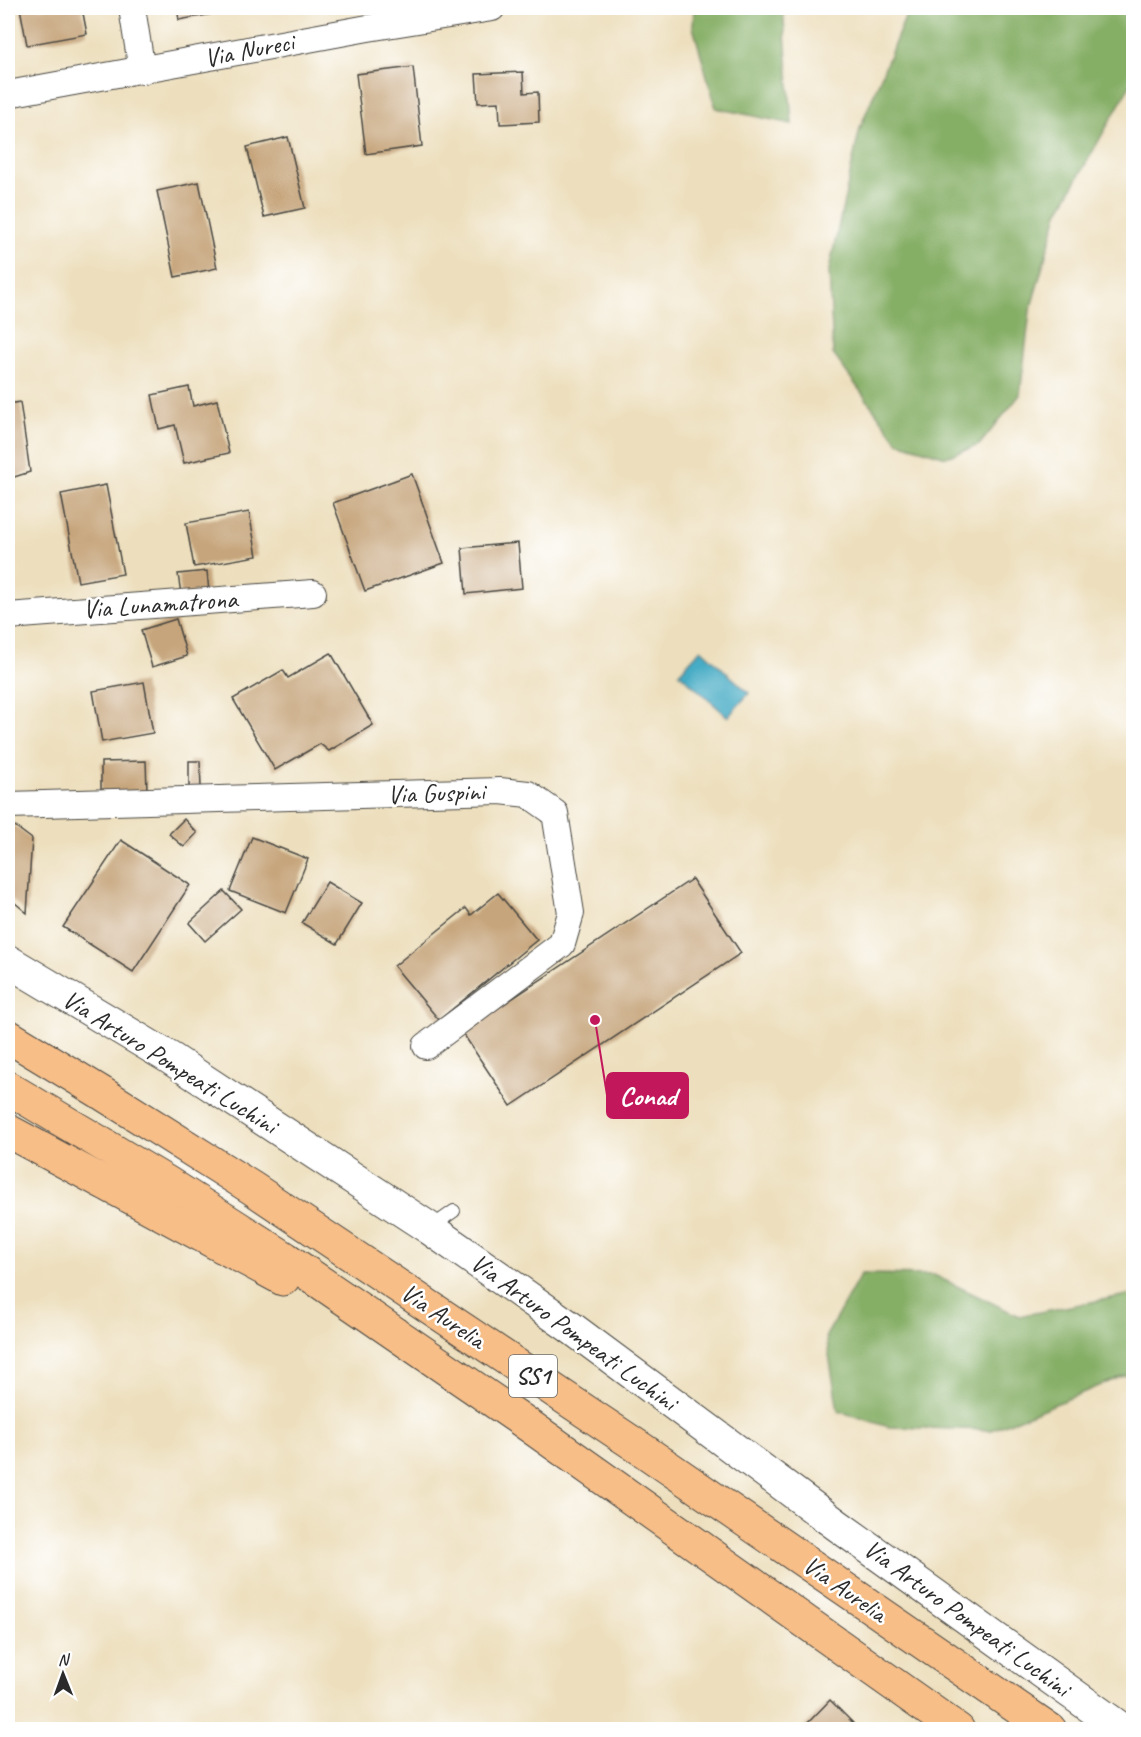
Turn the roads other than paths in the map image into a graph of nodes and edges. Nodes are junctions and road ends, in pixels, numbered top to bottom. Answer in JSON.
{"nodes":[{"id":1,"x":132,"y":8,"type":"edge"},
{"id":2,"x":492,"y":8,"type":"edge"},
{"id":3,"x":367,"y":18,"type":"edge"},
{"id":4,"x":142,"y":71,"type":"junction"},
{"id":5,"x":8,"y":94,"type":"edge"},
{"id":6,"x":313,"y":593,"type":"dead end"},
{"id":7,"x":8,"y":616,"type":"edge"},
{"id":8,"x":8,"y":806,"type":"edge"},
{"id":9,"x":8,"y":961,"type":"edge"},
{"id":10,"x":8,"y":1036,"type":"edge"},
{"id":11,"x":426,"y":1046,"type":"dead end"},
{"id":12,"x":8,"y":1088,"type":"edge"},
{"id":13,"x":8,"y":1131,"type":"edge"},
{"id":14,"x":517,"y":1417,"type":"junction"},
{"id":15,"x":832,"y":1639,"type":"junction"},
{"id":16,"x":927,"y":1730,"type":"edge"},
{"id":17,"x":958,"y":1730,"type":"edge"},
{"id":18,"x":1050,"y":1730,"type":"edge"},
{"id":19,"x":1123,"y":1730,"type":"edge"}],
"edges":[{"from":1,"to":4,"type":"street"},
{"from":2,"to":3,"type":"street","name":"Via Nureci"},
{"from":3,"to":4,"type":"street","name":"Via Nureci"},
{"from":4,"to":5,"type":"street","name":"Via Nureci"},
{"from":6,"to":7,"type":"street","name":"Via Lunamatrona"},
{"from":8,"to":11,"type":"street","name":"Via Guspini"},
{"from":9,"to":19,"type":"street","name":"Via Arturo Pompeati Luchini"},
{"from":10,"to":18,"type":"highway","name":"Via Aurelia","number":"SS1"},
{"from":12,"to":14,"type":"highway","name":"Via Aurelia","number":"SS1"},
{"from":13,"to":14,"type":"highway"},
{"from":14,"to":15,"type":"highway","name":"Via Aurelia","number":"SS1"},
{"from":15,"to":16,"type":"highway"},
{"from":15,"to":17,"type":"highway","name":"Via Aurelia","number":"SS1"}]}
